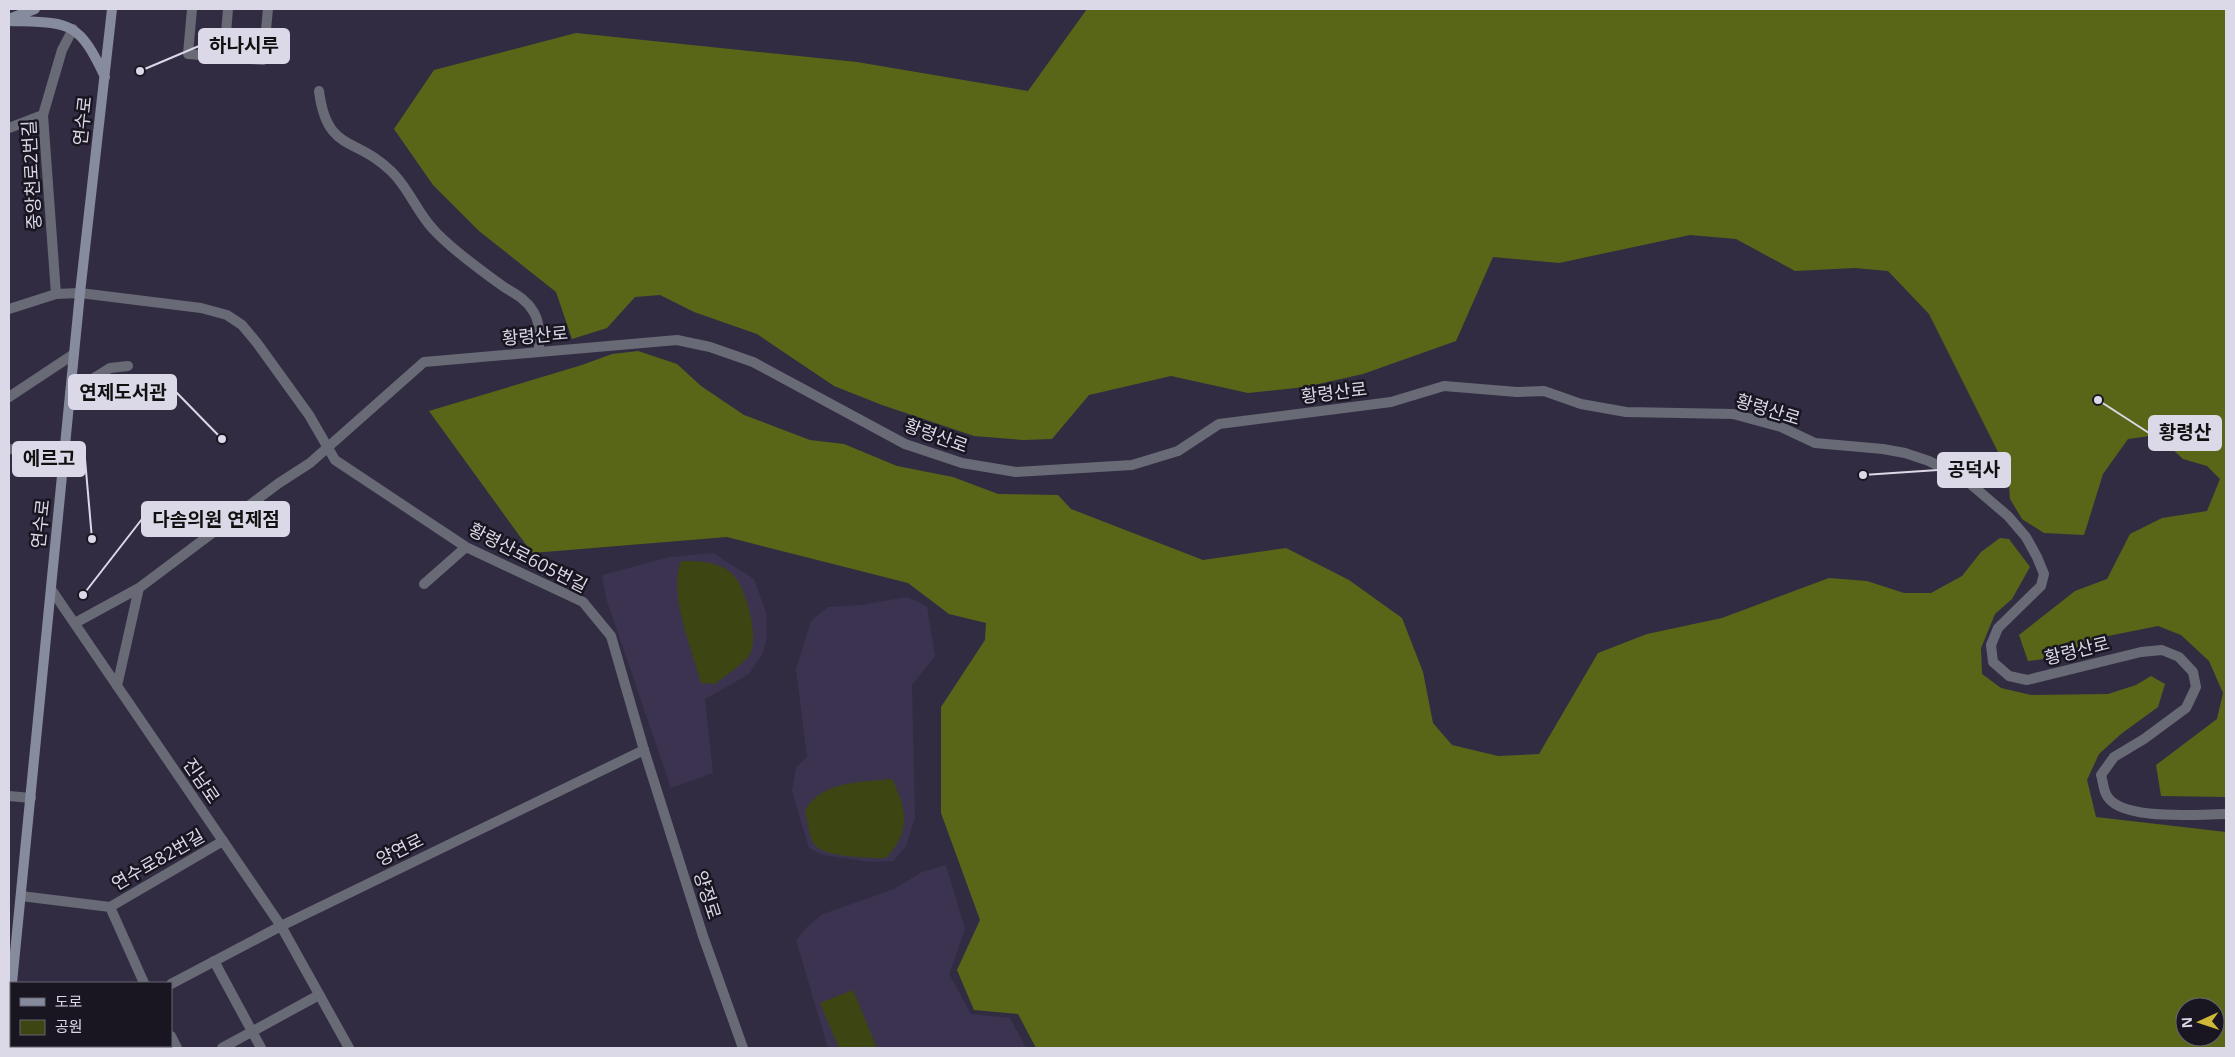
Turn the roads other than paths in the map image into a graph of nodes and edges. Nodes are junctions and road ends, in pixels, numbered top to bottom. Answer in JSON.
{"nodes":[{"id":1,"x":15,"y":9,"type":"edge"},
{"id":2,"x":35,"y":9,"type":"edge"},
{"id":3,"x":112,"y":9,"type":"edge"},
{"id":4,"x":192,"y":9,"type":"edge"},
{"id":5,"x":228,"y":9,"type":"edge"},
{"id":6,"x":268,"y":9,"type":"edge"},
{"id":7,"x":9,"y":19,"type":"edge"},
{"id":8,"x":72,"y":29,"type":"junction"},
{"id":9,"x":224,"y":57,"type":"junction"},
{"id":10,"x":105,"y":77,"type":"junction"},
{"id":11,"x":319,"y":91,"type":"dead end"},
{"id":12,"x":43,"y":115,"type":"junction"},
{"id":13,"x":9,"y":128,"type":"edge"},
{"id":14,"x":80,"y":293,"type":"junction"},
{"id":15,"x":56,"y":294,"type":"junction"},
{"id":16,"x":9,"y":307,"type":"edge"},
{"id":17,"x":540,"y":352,"type":"junction"},
{"id":18,"x":74,"y":354,"type":"junction"},
{"id":19,"x":128,"y":366,"type":"dead end"},
{"id":20,"x":70,"y":393,"type":"junction"},
{"id":21,"x":9,"y":397,"type":"edge"},
{"id":22,"x":9,"y":449,"type":"edge"},
{"id":23,"x":328,"y":449,"type":"junction"},
{"id":24,"x":65,"y":454,"type":"junction"},
{"id":25,"x":466,"y":547,"type":"junction"},
{"id":26,"x":424,"y":584,"type":"dead end"},
{"id":27,"x":139,"y":588,"type":"junction"},
{"id":28,"x":51,"y":589,"type":"junction"},
{"id":29,"x":75,"y":624,"type":"junction"},
{"id":30,"x":117,"y":686,"type":"junction"},
{"id":31,"x":644,"y":750,"type":"junction"},
{"id":32,"x":9,"y":796,"type":"edge"},
{"id":33,"x":31,"y":798,"type":"junction"},
{"id":34,"x":2226,"y":814,"type":"edge"},
{"id":35,"x":223,"y":841,"type":"junction"},
{"id":36,"x":21,"y":896,"type":"junction"},
{"id":37,"x":110,"y":907,"type":"junction"},
{"id":38,"x":281,"y":926,"type":"junction"},
{"id":39,"x":214,"y":962,"type":"junction"},
{"id":40,"x":12,"y":982,"type":"edge"},
{"id":41,"x":144,"y":982,"type":"edge"},
{"id":42,"x":172,"y":983,"type":"edge"},
{"id":43,"x":319,"y":995,"type":"junction"},
{"id":44,"x":252,"y":1032,"type":"junction"},
{"id":45,"x":222,"y":1048,"type":"edge"},
{"id":46,"x":261,"y":1048,"type":"edge"},
{"id":47,"x":349,"y":1048,"type":"edge"},
{"id":48,"x":743,"y":1048,"type":"edge"}],
"edges":[{"from":1,"to":7,"type":"main road"},
{"from":2,"to":7,"type":"main road"},
{"from":3,"to":10,"type":"main road","name":"연수로"},
{"from":4,"to":9,"type":"street"},
{"from":5,"to":9,"type":"street"},
{"from":6,"to":9,"type":"street"},
{"from":7,"to":8,"type":"main road"},
{"from":8,"to":10,"type":"main road"},
{"from":8,"to":12,"type":"street","name":"중앙천로2번길"},
{"from":10,"to":14,"type":"main road","name":"연수로"},
{"from":11,"to":17,"type":"street"},
{"from":12,"to":13,"type":"street"},
{"from":12,"to":15,"type":"street","name":"중앙천로2번길"},
{"from":14,"to":15,"type":"street","name":"황령산로605번길"},
{"from":14,"to":18,"type":"main road","name":"연수로"},
{"from":14,"to":23,"type":"street","name":"황령산로605번길"},
{"from":15,"to":16,"type":"street","name":"황령산로605번길"},
{"from":17,"to":23,"type":"street","name":"황령산로"},
{"from":17,"to":34,"type":"street","name":"황령산로"},
{"from":18,"to":20,"type":"main road","name":"연수로"},
{"from":18,"to":21,"type":"street"},
{"from":19,"to":20,"type":"street"},
{"from":20,"to":24,"type":"main road","name":"연수로"},
{"from":22,"to":24,"type":"street"},
{"from":23,"to":25,"type":"street","name":"황령산로605번길"},
{"from":23,"to":27,"type":"street","name":"황령산로"},
{"from":24,"to":28,"type":"main road","name":"연수로"},
{"from":25,"to":26,"type":"street"},
{"from":25,"to":31,"type":"street","name":"황령산로605번길"},
{"from":27,"to":29,"type":"street","name":"황령산로"},
{"from":27,"to":30,"type":"street"},
{"from":28,"to":29,"type":"street","name":"진남로"},
{"from":28,"to":33,"type":"main road","name":"연수로"},
{"from":29,"to":30,"type":"street","name":"진남로"},
{"from":30,"to":35,"type":"street","name":"진남로"},
{"from":31,"to":38,"type":"street","name":"양연로"},
{"from":31,"to":48,"type":"street","name":"양정로"},
{"from":32,"to":33,"type":"street"},
{"from":33,"to":36,"type":"main road","name":"연수로"},
{"from":35,"to":37,"type":"street","name":"연수로82번길"},
{"from":35,"to":38,"type":"street","name":"진남로"},
{"from":36,"to":37,"type":"street","name":"연수로82번길"},
{"from":36,"to":40,"type":"main road","name":"연수로"},
{"from":37,"to":41,"type":"street"},
{"from":38,"to":39,"type":"street","name":"양연로"},
{"from":38,"to":43,"type":"street","name":"진남로"},
{"from":39,"to":42,"type":"street","name":"양연로"},
{"from":39,"to":44,"type":"street"},
{"from":43,"to":44,"type":"street"},
{"from":43,"to":47,"type":"street","name":"진남로"},
{"from":44,"to":45,"type":"street"},
{"from":44,"to":46,"type":"street"}]}
